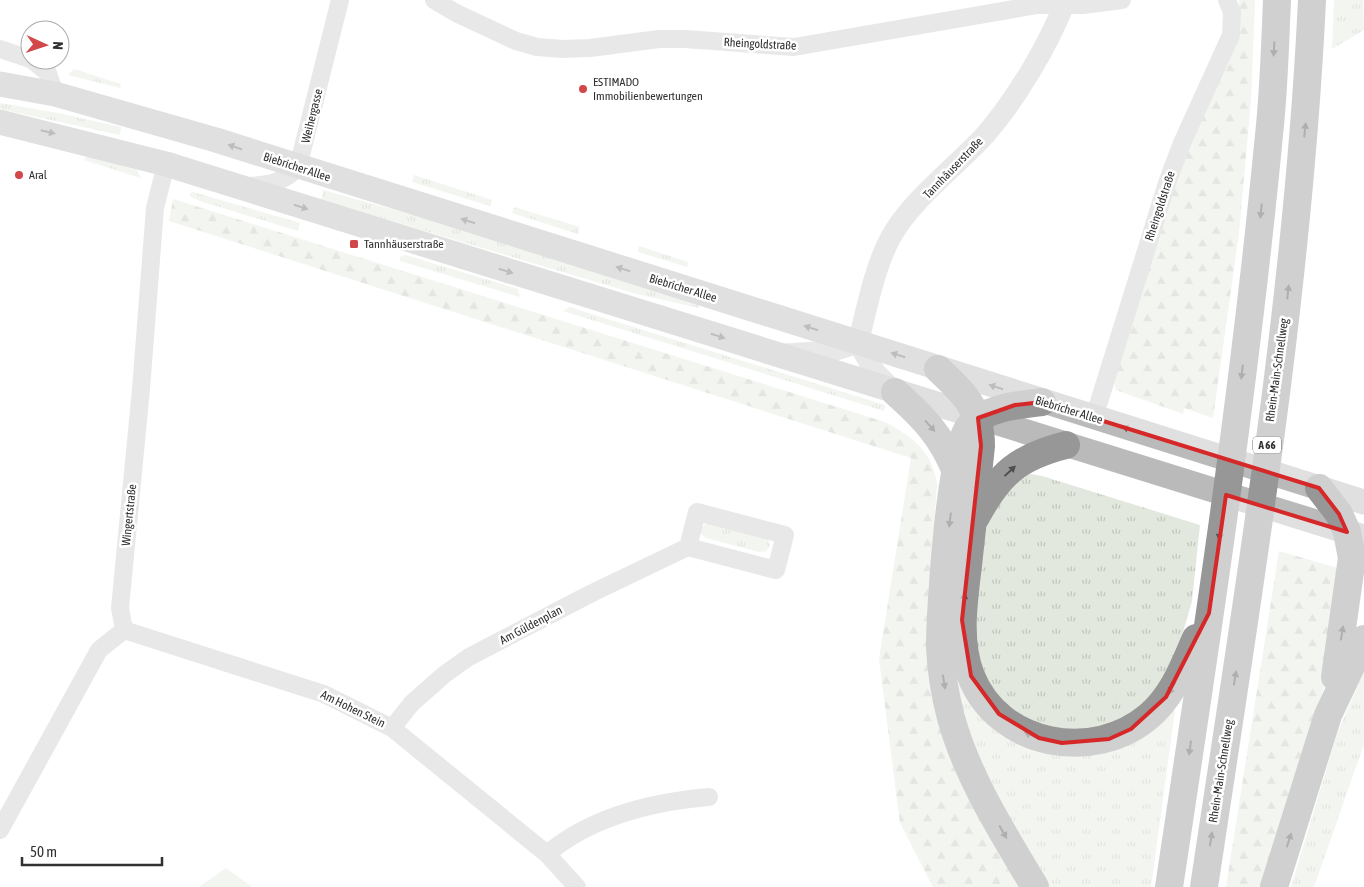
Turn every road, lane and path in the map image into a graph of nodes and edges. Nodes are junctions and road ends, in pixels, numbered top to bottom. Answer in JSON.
{"nodes":[{"id":1,"x":340,"y":0,"type":"edge"},
{"id":2,"x":434,"y":0,"type":"edge"},
{"id":3,"x":1122,"y":0,"type":"edge"},
{"id":4,"x":1227,"y":0,"type":"edge"},
{"id":5,"x":1277,"y":0,"type":"edge"},
{"id":6,"x":1312,"y":0,"type":"edge"},
{"id":7,"x":1065,"y":2,"type":"edge"},
{"id":8,"x":0,"y":49,"type":"edge"},
{"id":9,"x":20,"y":55,"type":"edge"},
{"id":10,"x":44,"y":70,"type":"edge"},
{"id":11,"x":0,"y":84,"type":"edge"},
{"id":12,"x":55,"y":94,"type":"junction"},
{"id":13,"x":0,"y":122,"type":"edge"},
{"id":14,"x":176,"y":128,"type":"junction"},
{"id":15,"x":166,"y":164,"type":"junction"},
{"id":16,"x":298,"y":167,"type":"junction"},
{"id":17,"x":238,"y":186,"type":"junction"},
{"id":18,"x":858,"y":343,"type":"junction"},
{"id":19,"x":776,"y":354,"type":"junction"},
{"id":20,"x":938,"y":369,"type":"junction"},
{"id":21,"x":895,"y":392,"type":"junction"},
{"id":22,"x":1042,"y":402,"type":"junction"},
{"id":23,"x":978,"y":418,"type":"junction"},
{"id":24,"x":1094,"y":418,"type":"junction"},
{"id":25,"x":1066,"y":445,"type":"junction"},
{"id":26,"x":956,"y":472,"type":"junction"},
{"id":27,"x":1315,"y":487,"type":"junction"},
{"id":28,"x":1364,"y":502,"type":"edge"},
{"id":29,"x":972,"y":525,"type":"junction"},
{"id":30,"x":1355,"y":535,"type":"edge"},
{"id":31,"x":688,"y":547,"type":"junction"},
{"id":32,"x":1208,"y":613,"type":"junction"},
{"id":33,"x":124,"y":630,"type":"junction"},
{"id":34,"x":1364,"y":638,"type":"edge"},
{"id":35,"x":1328,"y":716,"type":"junction"},
{"id":36,"x":392,"y":728,"type":"junction"},
{"id":37,"x":709,"y":797,"type":"dead end"},
{"id":38,"x":0,"y":830,"type":"edge"},
{"id":39,"x":546,"y":854,"type":"junction"},
{"id":40,"x":577,"y":887,"type":"edge"},
{"id":41,"x":1035,"y":887,"type":"edge"},
{"id":42,"x":1169,"y":887,"type":"edge"},
{"id":43,"x":1204,"y":887,"type":"edge"},
{"id":44,"x":1274,"y":887,"type":"edge"}],
"edges":[{"from":1,"to":16,"type":"street","name":"Weihergasse"},
{"from":2,"to":7,"type":"street","name":"Rheingoldstraße"},
{"from":3,"to":7,"type":"street","name":"Rheingoldstraße"},
{"from":4,"to":24,"type":"street","name":"Rheingoldstraße"},
{"from":5,"to":32,"type":"highway","one_way":true},
{"from":43,"to":6,"type":"highway","name":"Rhein-Main-Schnellweg","number":"A 66","one_way":true},
{"from":7,"to":18,"type":"street","name":"Tannhäuserstraße"},
{"from":8,"to":9,"type":"street"},
{"from":10,"to":12,"type":"street"},
{"from":11,"to":12,"type":"main road","name":"Biebricher Allee"},
{"from":12,"to":14,"type":"main road","name":"Biebricher Allee"},
{"from":13,"to":15,"type":"main road","one_way":true},
{"from":14,"to":15,"type":"main road"},
{"from":16,"to":14,"type":"main road","name":"Biebricher Allee","one_way":true},
{"from":15,"to":17,"type":"main road"},
{"from":15,"to":33,"type":"street","name":"Wingertstraße"},
{"from":16,"to":17,"type":"street"},
{"from":18,"to":16,"type":"main road","name":"Biebricher Allee","one_way":true},
{"from":17,"to":19,"type":"main road","one_way":true},
{"from":18,"to":19,"type":"street"},
{"from":20,"to":18,"type":"main road","name":"Biebricher Allee","one_way":true},
{"from":18,"to":21,"type":"street"},
{"from":19,"to":21,"type":"main road"},
{"from":22,"to":20,"type":"main road","name":"Biebricher Allee","one_way":true},
{"from":20,"to":23,"type":"highway"},
{"from":21,"to":23,"type":"main road"},
{"from":21,"to":26,"type":"highway","one_way":true},
{"from":22,"to":23,"type":"highway"},
{"from":22,"to":24,"type":"main road","name":"Biebricher Allee"},
{"from":23,"to":25,"type":"main road"},
{"from":23,"to":26,"type":"highway"},
{"from":23,"to":29,"type":"highway"},
{"from":27,"to":24,"type":"main road","name":"Biebricher Allee","one_way":true},
{"from":29,"to":25,"type":"highway","one_way":true},
{"from":25,"to":30,"type":"main road"},
{"from":26,"to":41,"type":"highway","one_way":true},
{"from":27,"to":28,"type":"main road","name":"Biebricher Allee"},
{"from":27,"to":30,"type":"highway"},
{"from":32,"to":29,"type":"highway","one_way":true},
{"from":35,"to":30,"type":"highway","one_way":true},
{"from":31,"to":31,"type":"street"},
{"from":31,"to":36,"type":"street","name":"Am Güldenplan"},
{"from":32,"to":42,"type":"highway","one_way":true},
{"from":33,"to":36,"type":"street","name":"Am Hohen Stein"},
{"from":33,"to":38,"type":"street"},
{"from":34,"to":35,"type":"highway"},
{"from":44,"to":35,"type":"highway","one_way":true},
{"from":36,"to":39,"type":"street","name":"Am Hohen Stein"},
{"from":37,"to":39,"type":"street"},
{"from":39,"to":40,"type":"street","name":"Am Hohen Stein"}]}
